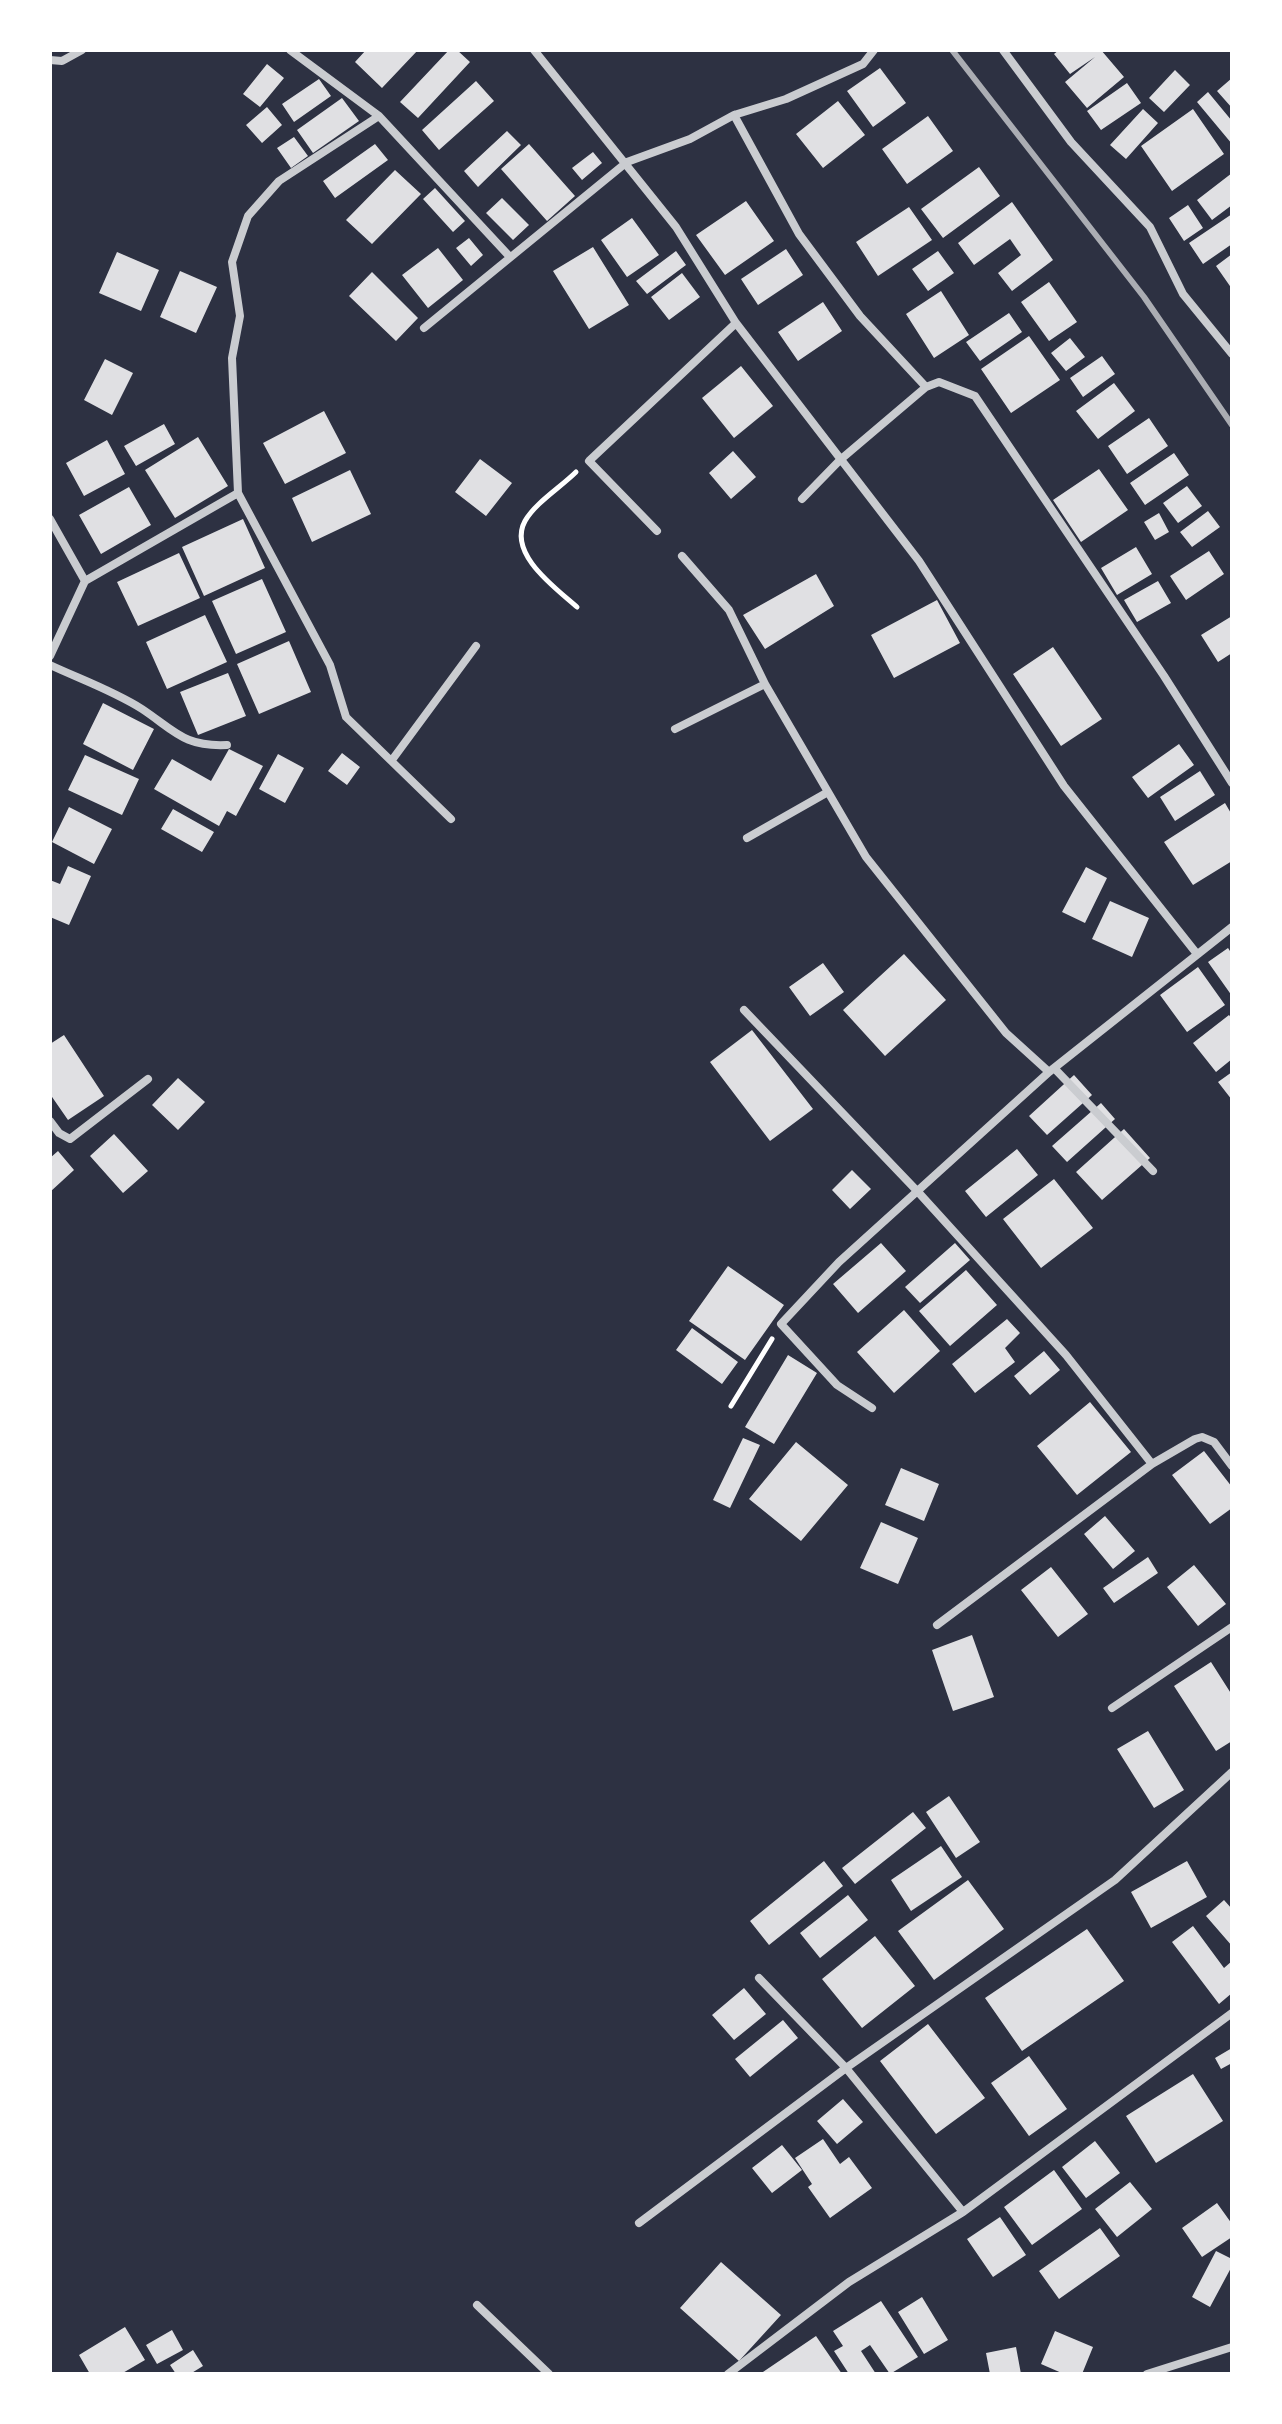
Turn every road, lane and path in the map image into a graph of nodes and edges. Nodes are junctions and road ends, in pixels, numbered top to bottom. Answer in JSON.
{"nodes":[{"id":1,"x":82,"y":50,"type":"edge"},
{"id":2,"x":290,"y":50,"type":"edge"},
{"id":3,"x":534,"y":50,"type":"edge"},
{"id":4,"x":874,"y":50,"type":"edge"},
{"id":5,"x":1003,"y":50,"type":"edge"},
{"id":6,"x":50,"y":60,"type":"edge"},
{"id":7,"x":734,"y":115,"type":"junction"},
{"id":8,"x":379,"y":116,"type":"junction"},
{"id":9,"x":627,"y":162,"type":"junction"},
{"id":10,"x":510,"y":257,"type":"junction"},
{"id":11,"x":736,"y":323,"type":"junction"},
{"id":12,"x":424,"y":328,"type":"dead end"},
{"id":13,"x":1232,"y":354,"type":"edge"},
{"id":14,"x":926,"y":387,"type":"junction"},
{"id":15,"x":840,"y":460,"type":"junction"},
{"id":16,"x":589,"y":461,"type":"junction"},
{"id":17,"x":238,"y":493,"type":"junction"},
{"id":18,"x":802,"y":499,"type":"dead end"},
{"id":19,"x":50,"y":519,"type":"edge"},
{"id":20,"x":657,"y":531,"type":"dead end"},
{"id":21,"x":682,"y":556,"type":"dead end"},
{"id":22,"x":85,"y":581,"type":"junction"},
{"id":23,"x":577,"y":607,"type":"dead end"},
{"id":24,"x":476,"y":646,"type":"dead end"},
{"id":25,"x":50,"y":656,"type":"edge"},
{"id":26,"x":50,"y":665,"type":"edge"},
{"id":27,"x":765,"y":684,"type":"junction"},
{"id":28,"x":675,"y":729,"type":"dead end"},
{"id":29,"x":227,"y":745,"type":"dead end"},
{"id":30,"x":392,"y":760,"type":"junction"},
{"id":31,"x":1232,"y":783,"type":"edge"},
{"id":32,"x":828,"y":792,"type":"junction"},
{"id":33,"x":451,"y":819,"type":"dead end"},
{"id":34,"x":747,"y":838,"type":"dead end"},
{"id":35,"x":1232,"y":927,"type":"edge"},
{"id":36,"x":1197,"y":954,"type":"junction"},
{"id":37,"x":744,"y":1010,"type":"dead end"},
{"id":38,"x":1051,"y":1070,"type":"junction"},
{"id":39,"x":148,"y":1079,"type":"dead end"},
{"id":40,"x":50,"y":1121,"type":"edge"},
{"id":41,"x":1153,"y":1171,"type":"dead end"},
{"id":42,"x":919,"y":1193,"type":"junction"},
{"id":43,"x":781,"y":1324,"type":"junction"},
{"id":44,"x":731,"y":1406,"type":"dead end"},
{"id":45,"x":872,"y":1408,"type":"dead end"},
{"id":46,"x":1152,"y":1464,"type":"junction"},
{"id":47,"x":1232,"y":1466,"type":"edge"},
{"id":48,"x":937,"y":1625,"type":"dead end"},
{"id":49,"x":1232,"y":1627,"type":"edge"},
{"id":50,"x":1112,"y":1708,"type":"dead end"},
{"id":51,"x":1232,"y":1772,"type":"edge"},
{"id":52,"x":759,"y":1978,"type":"dead end"},
{"id":53,"x":1232,"y":2013,"type":"edge"},
{"id":54,"x":846,"y":2068,"type":"junction"},
{"id":55,"x":963,"y":2212,"type":"junction"},
{"id":56,"x":639,"y":2223,"type":"dead end"},
{"id":57,"x":477,"y":2305,"type":"dead end"},
{"id":58,"x":1232,"y":2347,"type":"edge"},
{"id":59,"x":549,"y":2374,"type":"edge"},
{"id":60,"x":728,"y":2374,"type":"edge"},
{"id":61,"x":1147,"y":2374,"type":"edge"}],
"edges":[{"from":1,"to":6,"type":"street"},
{"from":2,"to":8,"type":"street"},
{"from":3,"to":9,"type":"street"},
{"from":4,"to":7,"type":"street"},
{"from":5,"to":13,"type":"street"},
{"from":7,"to":9,"type":"street"},
{"from":7,"to":14,"type":"street"},
{"from":8,"to":10,"type":"street"},
{"from":8,"to":17,"type":"street"},
{"from":9,"to":10,"type":"street"},
{"from":9,"to":11,"type":"street"},
{"from":10,"to":12,"type":"street"},
{"from":11,"to":15,"type":"street"},
{"from":11,"to":16,"type":"street"},
{"from":14,"to":15,"type":"street"},
{"from":14,"to":31,"type":"street"},
{"from":15,"to":18,"type":"street"},
{"from":15,"to":36,"type":"street"},
{"from":16,"to":20,"type":"street"},
{"from":16,"to":23,"type":"path"},
{"from":17,"to":22,"type":"street"},
{"from":17,"to":30,"type":"street"},
{"from":19,"to":22,"type":"street"},
{"from":21,"to":27,"type":"street"},
{"from":22,"to":25,"type":"street"},
{"from":24,"to":30,"type":"street"},
{"from":26,"to":29,"type":"street"},
{"from":27,"to":28,"type":"street"},
{"from":27,"to":32,"type":"street"},
{"from":30,"to":33,"type":"street"},
{"from":32,"to":34,"type":"street"},
{"from":32,"to":38,"type":"street"},
{"from":35,"to":36,"type":"street"},
{"from":36,"to":38,"type":"street"},
{"from":37,"to":42,"type":"street"},
{"from":38,"to":41,"type":"street"},
{"from":38,"to":42,"type":"street"},
{"from":39,"to":40,"type":"street"},
{"from":42,"to":43,"type":"street"},
{"from":42,"to":46,"type":"street"},
{"from":43,"to":44,"type":"path"},
{"from":43,"to":45,"type":"street"},
{"from":46,"to":47,"type":"street"},
{"from":46,"to":48,"type":"street"},
{"from":49,"to":50,"type":"street"},
{"from":51,"to":54,"type":"street"},
{"from":52,"to":54,"type":"street"},
{"from":53,"to":55,"type":"street"},
{"from":54,"to":55,"type":"street"},
{"from":54,"to":56,"type":"street"},
{"from":55,"to":60,"type":"street"},
{"from":57,"to":59,"type":"street"},
{"from":58,"to":61,"type":"street"}]}
